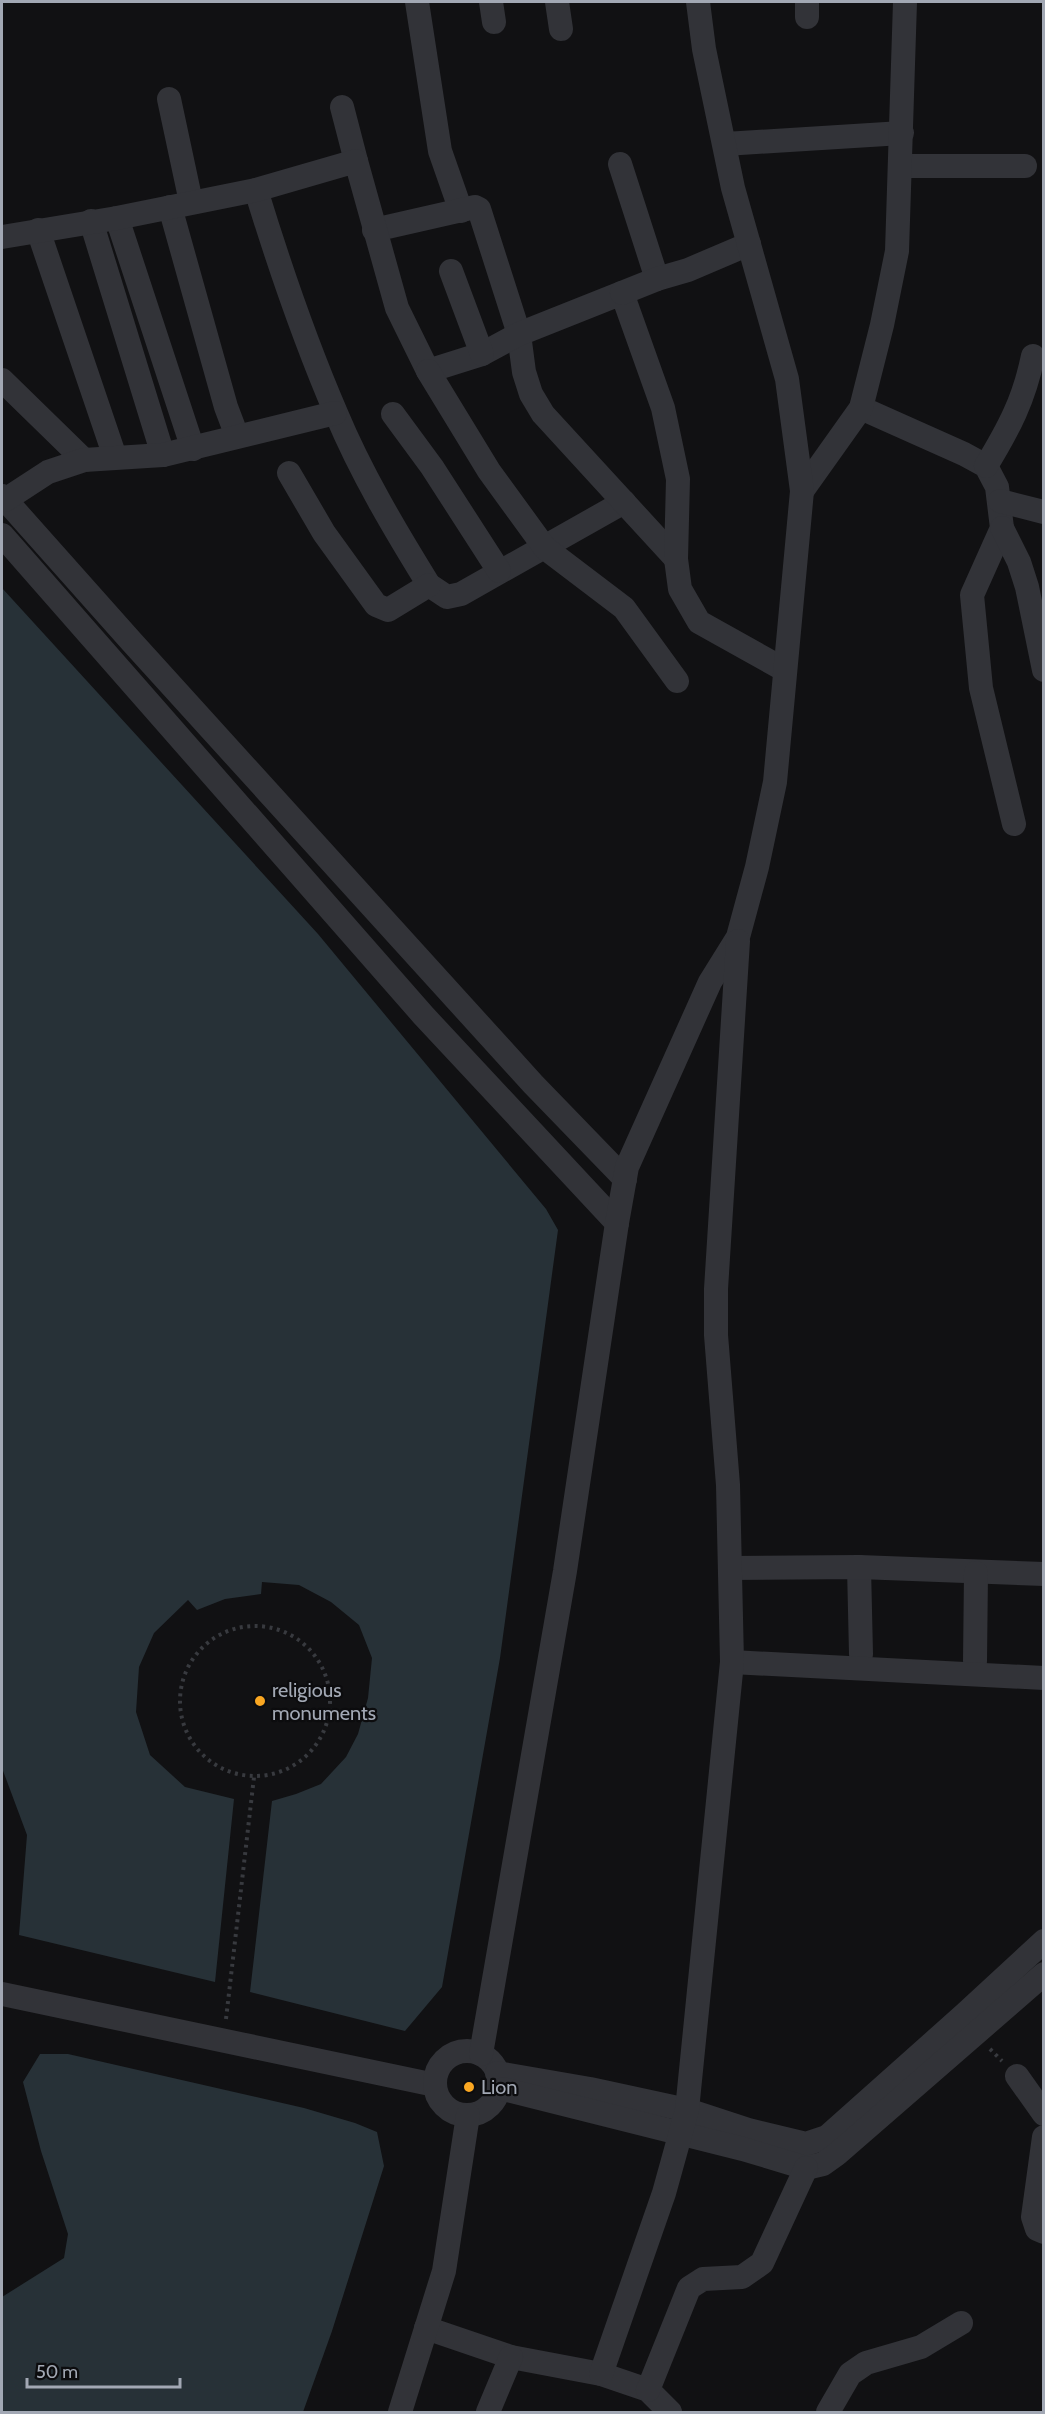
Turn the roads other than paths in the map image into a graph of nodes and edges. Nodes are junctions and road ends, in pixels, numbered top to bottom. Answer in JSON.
{"nodes":[{"id":1,"x":417,"y":2,"type":"edge"},
{"id":2,"x":557,"y":2,"type":"edge"},
{"id":3,"x":698,"y":2,"type":"edge"},
{"id":4,"x":905,"y":2,"type":"edge"},
{"id":5,"x":561,"y":29,"type":"dead end"},
{"id":6,"x":169,"y":99,"type":"dead end"},
{"id":7,"x":342,"y":107,"type":"dead end"},
{"id":8,"x":902,"y":133,"type":"junction"},
{"id":9,"x":725,"y":144,"type":"junction"},
{"id":10,"x":356,"y":161,"type":"junction"},
{"id":11,"x":620,"y":164,"type":"dead end"},
{"id":12,"x":901,"y":166,"type":"junction"},
{"id":13,"x":1026,"y":166,"type":"dead end"},
{"id":14,"x":256,"y":190,"type":"junction"},
{"id":15,"x":181,"y":205,"type":"junction"},
{"id":16,"x":461,"y":211,"type":"junction"},
{"id":17,"x":117,"y":218,"type":"junction"},
{"id":18,"x":91,"y":221,"type":"junction"},
{"id":19,"x":38,"y":230,"type":"junction"},
{"id":20,"x":374,"y":230,"type":"junction"},
{"id":21,"x":2,"y":237,"type":"edge"},
{"id":22,"x":749,"y":244,"type":"junction"},
{"id":23,"x":451,"y":271,"type":"dead end"},
{"id":24,"x":657,"y":279,"type":"junction"},
{"id":25,"x":622,"y":293,"type":"junction"},
{"id":26,"x":519,"y":334,"type":"junction"},
{"id":27,"x":482,"y":354,"type":"junction"},
{"id":28,"x":1033,"y":356,"type":"dead end"},
{"id":29,"x":428,"y":371,"type":"junction"},
{"id":30,"x":2,"y":380,"type":"edge"},
{"id":31,"x":861,"y":408,"type":"junction"},
{"id":32,"x":335,"y":413,"type":"junction"},
{"id":33,"x":393,"y":414,"type":"dead end"},
{"id":34,"x":237,"y":436,"type":"junction"},
{"id":35,"x":193,"y":448,"type":"junction"},
{"id":36,"x":163,"y":455,"type":"junction"},
{"id":37,"x":115,"y":457,"type":"junction"},
{"id":38,"x":84,"y":460,"type":"junction"},
{"id":39,"x":986,"y":466,"type":"junction"},
{"id":40,"x":289,"y":473,"type":"dead end"},
{"id":41,"x":802,"y":492,"type":"junction"},
{"id":42,"x":3,"y":498,"type":"edge"},
{"id":43,"x":1000,"y":501,"type":"junction"},
{"id":44,"x":624,"y":502,"type":"junction"},
{"id":45,"x":1044,"y":512,"type":"edge"},
{"id":46,"x":1002,"y":528,"type":"junction"},
{"id":47,"x":2,"y":535,"type":"edge"},
{"id":48,"x":545,"y":548,"type":"junction"},
{"id":49,"x":676,"y":559,"type":"junction"},
{"id":50,"x":499,"y":571,"type":"junction"},
{"id":51,"x":429,"y":585,"type":"junction"},
{"id":52,"x":1039,"y":625,"type":"edge"},
{"id":53,"x":785,"y":670,"type":"junction"},
{"id":54,"x":1044,"y":670,"type":"edge"},
{"id":55,"x":167,"y":680,"type":"junction"},
{"id":56,"x":677,"y":681,"type":"dead end"},
{"id":57,"x":144,"y":698,"type":"junction"},
{"id":58,"x":1014,"y":824,"type":"dead end"},
{"id":59,"x":738,"y":938,"type":"junction"},
{"id":60,"x":625,"y":1179,"type":"junction"},
{"id":61,"x":617,"y":1223,"type":"junction"},
{"id":62,"x":860,"y":1567,"type":"junction"},
{"id":63,"x":730,"y":1568,"type":"junction"},
{"id":64,"x":976,"y":1573,"type":"junction"},
{"id":65,"x":1044,"y":1574,"type":"edge"},
{"id":66,"x":861,"y":1654,"type":"dead end"},
{"id":67,"x":975,"y":1661,"type":"dead end"},
{"id":68,"x":732,"y":1662,"type":"junction"},
{"id":69,"x":1044,"y":1678,"type":"edge"},
{"id":70,"x":1044,"y":1941,"type":"edge"},
{"id":71,"x":1044,"y":1974,"type":"edge"},
{"id":72,"x":2,"y":1994,"type":"edge"},
{"id":73,"x":482,"y":2054,"type":"junction"},
{"id":74,"x":1017,"y":2076,"type":"road end"},
{"id":75,"x":498,"y":2080,"type":"junction"},
{"id":76,"x":435,"y":2085,"type":"junction"},
{"id":77,"x":1044,"y":2114,"type":"edge"},
{"id":78,"x":468,"y":2115,"type":"junction"},
{"id":79,"x":684,"y":2121,"type":"junction"},
{"id":80,"x":1044,"y":2137,"type":"edge"},
{"id":81,"x":806,"y":2168,"type":"junction"},
{"id":82,"x":1044,"y":2232,"type":"edge"},
{"id":83,"x":961,"y":2323,"type":"dead end"},
{"id":84,"x":426,"y":2328,"type":"junction"},
{"id":85,"x":511,"y":2357,"type":"junction"},
{"id":86,"x":601,"y":2374,"type":"junction"},
{"id":87,"x":648,"y":2390,"type":"junction"},
{"id":88,"x":400,"y":2412,"type":"edge"},
{"id":89,"x":488,"y":2412,"type":"edge"},
{"id":90,"x":670,"y":2412,"type":"edge"},
{"id":91,"x":828,"y":2412,"type":"edge"}],
"edges":[{"from":1,"to":16,"type":"street"},
{"from":2,"to":5,"type":"street"},
{"from":3,"to":9,"type":"street"},
{"from":4,"to":8,"type":"street"},
{"from":6,"to":15,"type":"street"},
{"from":7,"to":10,"type":"street"},
{"from":8,"to":9,"type":"street"},
{"from":8,"to":12,"type":"street"},
{"from":9,"to":22,"type":"street"},
{"from":10,"to":14,"type":"street"},
{"from":10,"to":20,"type":"street"},
{"from":11,"to":24,"type":"street"},
{"from":12,"to":13,"type":"street"},
{"from":12,"to":31,"type":"street"},
{"from":14,"to":15,"type":"street"},
{"from":14,"to":32,"type":"street"},
{"from":15,"to":17,"type":"street"},
{"from":15,"to":34,"type":"street"},
{"from":16,"to":20,"type":"street"},
{"from":16,"to":26,"type":"street"},
{"from":17,"to":18,"type":"street"},
{"from":17,"to":35,"type":"street"},
{"from":18,"to":19,"type":"street"},
{"from":18,"to":36,"type":"street"},
{"from":19,"to":21,"type":"street"},
{"from":19,"to":37,"type":"street"},
{"from":20,"to":29,"type":"street"},
{"from":22,"to":24,"type":"street"},
{"from":22,"to":41,"type":"street"},
{"from":23,"to":27,"type":"street"},
{"from":24,"to":25,"type":"street"},
{"from":25,"to":26,"type":"street"},
{"from":25,"to":49,"type":"street"},
{"from":26,"to":27,"type":"street"},
{"from":26,"to":44,"type":"street"},
{"from":27,"to":29,"type":"street"},
{"from":28,"to":39,"type":"street"},
{"from":29,"to":48,"type":"street"},
{"from":30,"to":38,"type":"street"},
{"from":31,"to":39,"type":"street"},
{"from":31,"to":41,"type":"street"},
{"from":32,"to":34,"type":"street"},
{"from":32,"to":51,"type":"street"},
{"from":33,"to":50,"type":"street"},
{"from":34,"to":35,"type":"street"},
{"from":35,"to":36,"type":"street"},
{"from":36,"to":37,"type":"street"},
{"from":37,"to":38,"type":"street"},
{"from":38,"to":42,"type":"street"},
{"from":39,"to":43,"type":"street"},
{"from":40,"to":51,"type":"street"},
{"from":41,"to":53,"type":"street"},
{"from":42,"to":55,"type":"street"},
{"from":43,"to":45,"type":"street"},
{"from":43,"to":46,"type":"street"},
{"from":44,"to":48,"type":"street"},
{"from":44,"to":49,"type":"street"},
{"from":46,"to":52,"type":"street"},
{"from":46,"to":58,"type":"street"},
{"from":47,"to":57,"type":"street"},
{"from":48,"to":50,"type":"street"},
{"from":48,"to":56,"type":"street"},
{"from":49,"to":53,"type":"street"},
{"from":50,"to":51,"type":"street"},
{"from":52,"to":54,"type":"street"},
{"from":53,"to":59,"type":"street"},
{"from":55,"to":57,"type":"street"},
{"from":55,"to":60,"type":"street"},
{"from":57,"to":61,"type":"street"},
{"from":59,"to":60,"type":"street"},
{"from":59,"to":63,"type":"street"},
{"from":60,"to":61,"type":"street"},
{"from":61,"to":73,"type":"street"},
{"from":62,"to":63,"type":"street"},
{"from":62,"to":64,"type":"street"},
{"from":62,"to":66,"type":"street"},
{"from":63,"to":68,"type":"street"},
{"from":64,"to":65,"type":"street"},
{"from":64,"to":67,"type":"street"},
{"from":68,"to":69,"type":"street"},
{"from":68,"to":79,"type":"street"},
{"from":70,"to":79,"type":"street"},
{"from":71,"to":81,"type":"street"},
{"from":72,"to":76,"type":"street"},
{"from":73,"to":75,"type":"street"},
{"from":73,"to":76,"type":"street"},
{"from":74,"to":77,"type":"street"},
{"from":75,"to":78,"type":"street"},
{"from":75,"to":79,"type":"street"},
{"from":76,"to":78,"type":"street"},
{"from":78,"to":84,"type":"street"},
{"from":79,"to":81,"type":"street"},
{"from":79,"to":86,"type":"street"},
{"from":80,"to":82,"type":"street"},
{"from":81,"to":87,"type":"street"},
{"from":83,"to":91,"type":"street"},
{"from":84,"to":85,"type":"street"},
{"from":84,"to":88,"type":"street"},
{"from":85,"to":86,"type":"street"},
{"from":85,"to":89,"type":"street"},
{"from":86,"to":87,"type":"street"},
{"from":87,"to":90,"type":"street"}]}
